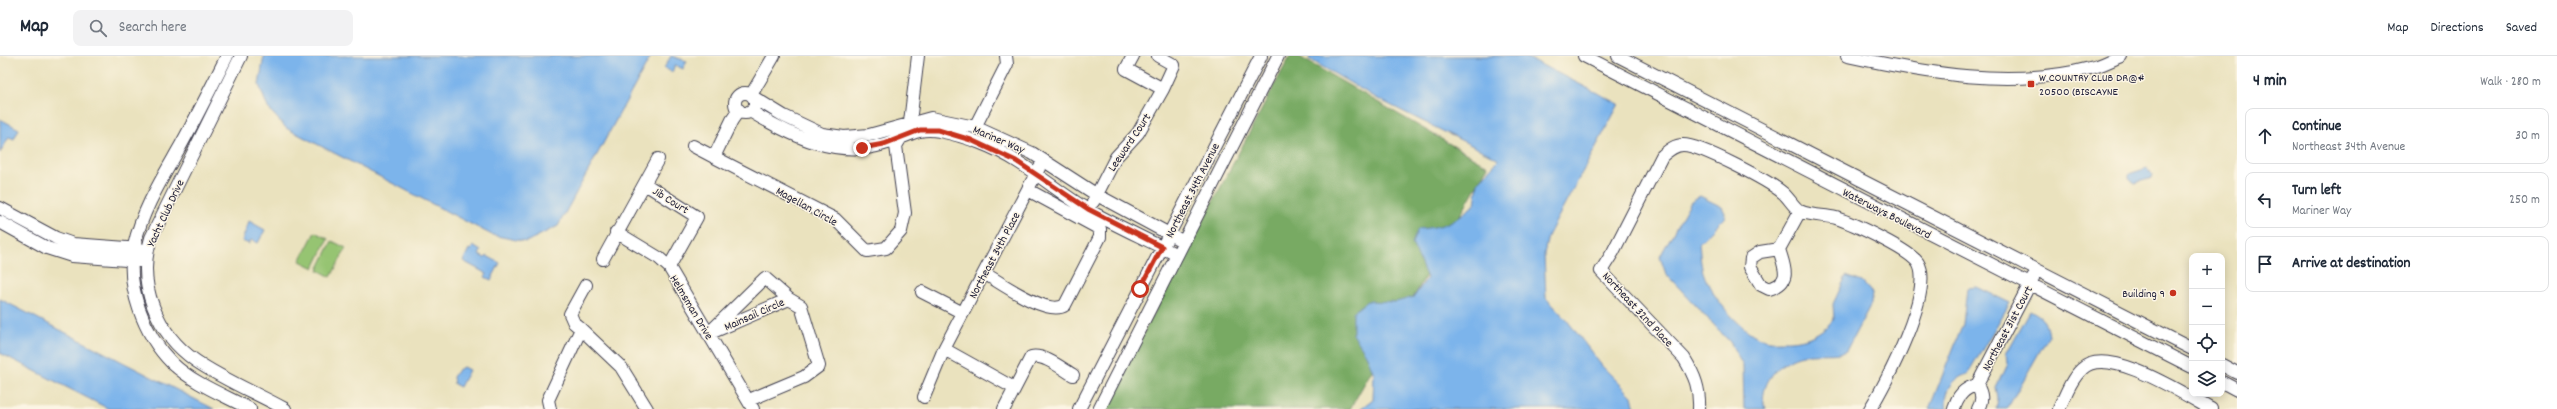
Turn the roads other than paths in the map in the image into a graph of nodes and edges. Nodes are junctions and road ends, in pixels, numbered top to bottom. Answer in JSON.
{"nodes":[{"id":1,"x":227,"y":56,"type":"edge"},
{"id":2,"x":241,"y":56,"type":"edge"},
{"id":3,"x":774,"y":56,"type":"edge"},
{"id":4,"x":918,"y":56,"type":"edge"},
{"id":5,"x":1006,"y":56,"type":"edge"},
{"id":6,"x":1133,"y":56,"type":"edge"},
{"id":7,"x":1158,"y":56,"type":"edge"},
{"id":8,"x":1261,"y":56,"type":"edge"},
{"id":9,"x":1278,"y":56,"type":"edge"},
{"id":10,"x":1584,"y":56,"type":"edge"},
{"id":11,"x":1618,"y":56,"type":"edge"},
{"id":12,"x":1847,"y":56,"type":"edge"},
{"id":13,"x":2121,"y":56,"type":"edge"},
{"id":14,"x":1163,"y":89,"type":"junction"},
{"id":15,"x":752,"y":96,"type":"junction"},
{"id":16,"x":744,"y":111,"type":"junction"},
{"id":17,"x":910,"y":122,"type":"junction"},
{"id":18,"x":975,"y":127,"type":"junction"},
{"id":19,"x":901,"y":137,"type":"junction"},
{"id":20,"x":693,"y":146,"type":"dead end"},
{"id":21,"x":714,"y":157,"type":"junction"},
{"id":22,"x":658,"y":159,"type":"dead end"},
{"id":23,"x":1043,"y":160,"type":"junction"},
{"id":24,"x":1036,"y":174,"type":"junction"},
{"id":25,"x":644,"y":184,"type":"junction"},
{"id":26,"x":1028,"y":190,"type":"junction"},
{"id":27,"x":1096,"y":196,"type":"junction"},
{"id":28,"x":0,"y":208,"type":"edge"},
{"id":29,"x":1088,"y":209,"type":"junction"},
{"id":30,"x":1800,"y":211,"type":"junction"},
{"id":31,"x":0,"y":222,"type":"edge"},
{"id":32,"x":616,"y":232,"type":"junction"},
{"id":33,"x":1169,"y":234,"type":"junction"},
{"id":34,"x":1184,"y":242,"type":"junction"},
{"id":35,"x":1162,"y":247,"type":"junction"},
{"id":36,"x":133,"y":248,"type":"junction"},
{"id":37,"x":1778,"y":249,"type":"dead end"},
{"id":38,"x":72,"y":250,"type":"junction"},
{"id":39,"x":1177,"y":255,"type":"junction"},
{"id":40,"x":146,"y":256,"type":"junction"},
{"id":41,"x":603,"y":259,"type":"dead end"},
{"id":42,"x":133,"y":261,"type":"junction"},
{"id":43,"x":669,"y":267,"type":"junction"},
{"id":44,"x":2038,"y":270,"type":"junction"},
{"id":45,"x":984,"y":273,"type":"junction"},
{"id":46,"x":586,"y":285,"type":"dead end"},
{"id":47,"x":2030,"y":285,"type":"junction"},
{"id":48,"x":922,"y":292,"type":"dead end"},
{"id":49,"x":789,"y":298,"type":"junction"},
{"id":50,"x":963,"y":313,"type":"junction"},
{"id":51,"x":581,"y":330,"type":"junction"},
{"id":52,"x":708,"y":334,"type":"junction"},
{"id":53,"x":2189,"y":347,"type":"edge"},
{"id":54,"x":944,"y":349,"type":"junction"},
{"id":55,"x":2189,"y":365,"type":"edge"},
{"id":56,"x":2225,"y":366,"type":"edge"},
{"id":57,"x":2237,"y":372,"type":"edge"},
{"id":58,"x":1073,"y":375,"type":"dead end"},
{"id":59,"x":2225,"y":384,"type":"edge"},
{"id":60,"x":1977,"y":385,"type":"junction"},
{"id":61,"x":1014,"y":388,"type":"junction"},
{"id":62,"x":2237,"y":390,"type":"edge"},
{"id":63,"x":924,"y":398,"type":"dead end"},
{"id":64,"x":751,"y":406,"type":"edge"},
{"id":65,"x":250,"y":409,"type":"edge"},
{"id":66,"x":285,"y":409,"type":"edge"},
{"id":67,"x":550,"y":409,"type":"edge"},
{"id":68,"x":647,"y":409,"type":"edge"},
{"id":69,"x":1004,"y":409,"type":"edge"},
{"id":70,"x":1079,"y":409,"type":"edge"},
{"id":71,"x":1099,"y":409,"type":"edge"},
{"id":72,"x":1699,"y":409,"type":"edge"},
{"id":73,"x":1870,"y":409,"type":"edge"},
{"id":74,"x":1954,"y":409,"type":"edge"},
{"id":75,"x":1978,"y":409,"type":"edge"},
{"id":76,"x":2059,"y":409,"type":"edge"},
{"id":77,"x":2211,"y":409,"type":"edge"}],
"edges":[{"from":1,"to":36,"type":"street","name":"Yacht Club Drive"},
{"from":2,"to":40,"type":"street","name":"Yacht Club Drive"},
{"from":3,"to":15,"type":"street"},
{"from":4,"to":17,"type":"street","name":"Magellan Circle"},
{"from":5,"to":18,"type":"street"},
{"from":6,"to":14,"type":"street"},
{"from":7,"to":14,"type":"street","name":"Leeward Court"},
{"from":8,"to":33,"type":"street","name":"Northeast 34th Avenue"},
{"from":9,"to":34,"type":"street","name":"Northeast 34th Avenue"},
{"from":10,"to":47,"type":"street","name":"Waterways Boulevard"},
{"from":11,"to":44,"type":"street","name":"Waterways Boulevard"},
{"from":12,"to":13,"type":"street"},
{"from":14,"to":27,"type":"street","name":"Leeward Court"},
{"from":15,"to":16,"type":"street"},
{"from":15,"to":16,"type":"street"},
{"from":15,"to":17,"type":"street","name":"Mariner Way"},
{"from":16,"to":19,"type":"street","name":"Mariner Way"},
{"from":16,"to":21,"type":"street"},
{"from":17,"to":18,"type":"street","name":"Mariner Way"},
{"from":17,"to":19,"type":"street","name":"Magellan Circle"},
{"from":18,"to":23,"type":"street","name":"Mariner Way"},
{"from":19,"to":21,"type":"street","name":"Magellan Circle"},
{"from":19,"to":24,"type":"street","name":"Mariner Way"},
{"from":20,"to":21,"type":"street","name":"Magellan Circle"},
{"from":22,"to":25,"type":"street"},
{"from":23,"to":24,"type":"street","name":"Northeast 34th Place"},
{"from":23,"to":27,"type":"street","name":"Mariner Way"},
{"from":24,"to":26,"type":"street","name":"Northeast 34th Place"},
{"from":24,"to":29,"type":"street","name":"Mariner Way"},
{"from":25,"to":32,"type":"street","name":"Jib Court"},
{"from":25,"to":43,"type":"street","name":"Jib Court"},
{"from":26,"to":45,"type":"street","name":"Northeast 34th Place"},
{"from":26,"to":45,"type":"street"},
{"from":27,"to":29,"type":"street","name":"Leeward Court"},
{"from":27,"to":33,"type":"street","name":"Mariner Way"},
{"from":28,"to":38,"type":"street"},
{"from":29,"to":35,"type":"street","name":"Mariner Way"},
{"from":30,"to":37,"type":"street"},
{"from":30,"to":72,"type":"street","name":"Northeast 32nd Place"},
{"from":30,"to":73,"type":"street"},
{"from":31,"to":38,"type":"street"},
{"from":32,"to":41,"type":"street","name":"Jib Court"},
{"from":32,"to":43,"type":"street","name":"Helmsman Drive"},
{"from":33,"to":34,"type":"street","name":"Mariner Way"},
{"from":33,"to":35,"type":"street","name":"Northeast 34th Avenue"},
{"from":34,"to":39,"type":"street","name":"Northeast 34th Avenue"},
{"from":35,"to":39,"type":"street","name":"Mariner Way"},
{"from":35,"to":70,"type":"street","name":"Northeast 34th Avenue"},
{"from":36,"to":38,"type":"street"},
{"from":36,"to":40,"type":"street"},
{"from":36,"to":42,"type":"street","name":"Yacht Club Drive"},
{"from":38,"to":42,"type":"street"},
{"from":39,"to":71,"type":"street","name":"Northeast 34th Avenue"},
{"from":40,"to":42,"type":"street"},
{"from":40,"to":66,"type":"street","name":"Yacht Club Drive"},
{"from":42,"to":65,"type":"street","name":"Yacht Club Drive"},
{"from":43,"to":52,"type":"street","name":"Helmsman Drive"},
{"from":44,"to":47,"type":"street","name":"Northeast 31st Court"},
{"from":44,"to":53,"type":"street","name":"Waterways Boulevard"},
{"from":45,"to":50,"type":"street","name":"Northeast 34th Place"},
{"from":46,"to":51,"type":"street"},
{"from":47,"to":55,"type":"street","name":"Waterways Boulevard"},
{"from":47,"to":60,"type":"street","name":"Northeast 31st Court"},
{"from":48,"to":50,"type":"street"},
{"from":49,"to":52,"type":"street","name":"Mainsail Circle"},
{"from":49,"to":52,"type":"street"},
{"from":49,"to":64,"type":"street","name":"Mainsail Circle"},
{"from":50,"to":54,"type":"street","name":"Northeast 34th Place"},
{"from":51,"to":67,"type":"street"},
{"from":51,"to":68,"type":"street"},
{"from":52,"to":64,"type":"street","name":"Helmsman Drive"},
{"from":54,"to":61,"type":"street"},
{"from":54,"to":63,"type":"street","name":"Northeast 34th Place"},
{"from":56,"to":57,"type":"street"},
{"from":58,"to":61,"type":"street"},
{"from":59,"to":62,"type":"street"},
{"from":60,"to":74,"type":"street","name":"Northeast 31st Court"},
{"from":60,"to":75,"type":"street","name":"Northeast 31st Court"},
{"from":61,"to":69,"type":"street"},
{"from":76,"to":77,"type":"street"}]}
